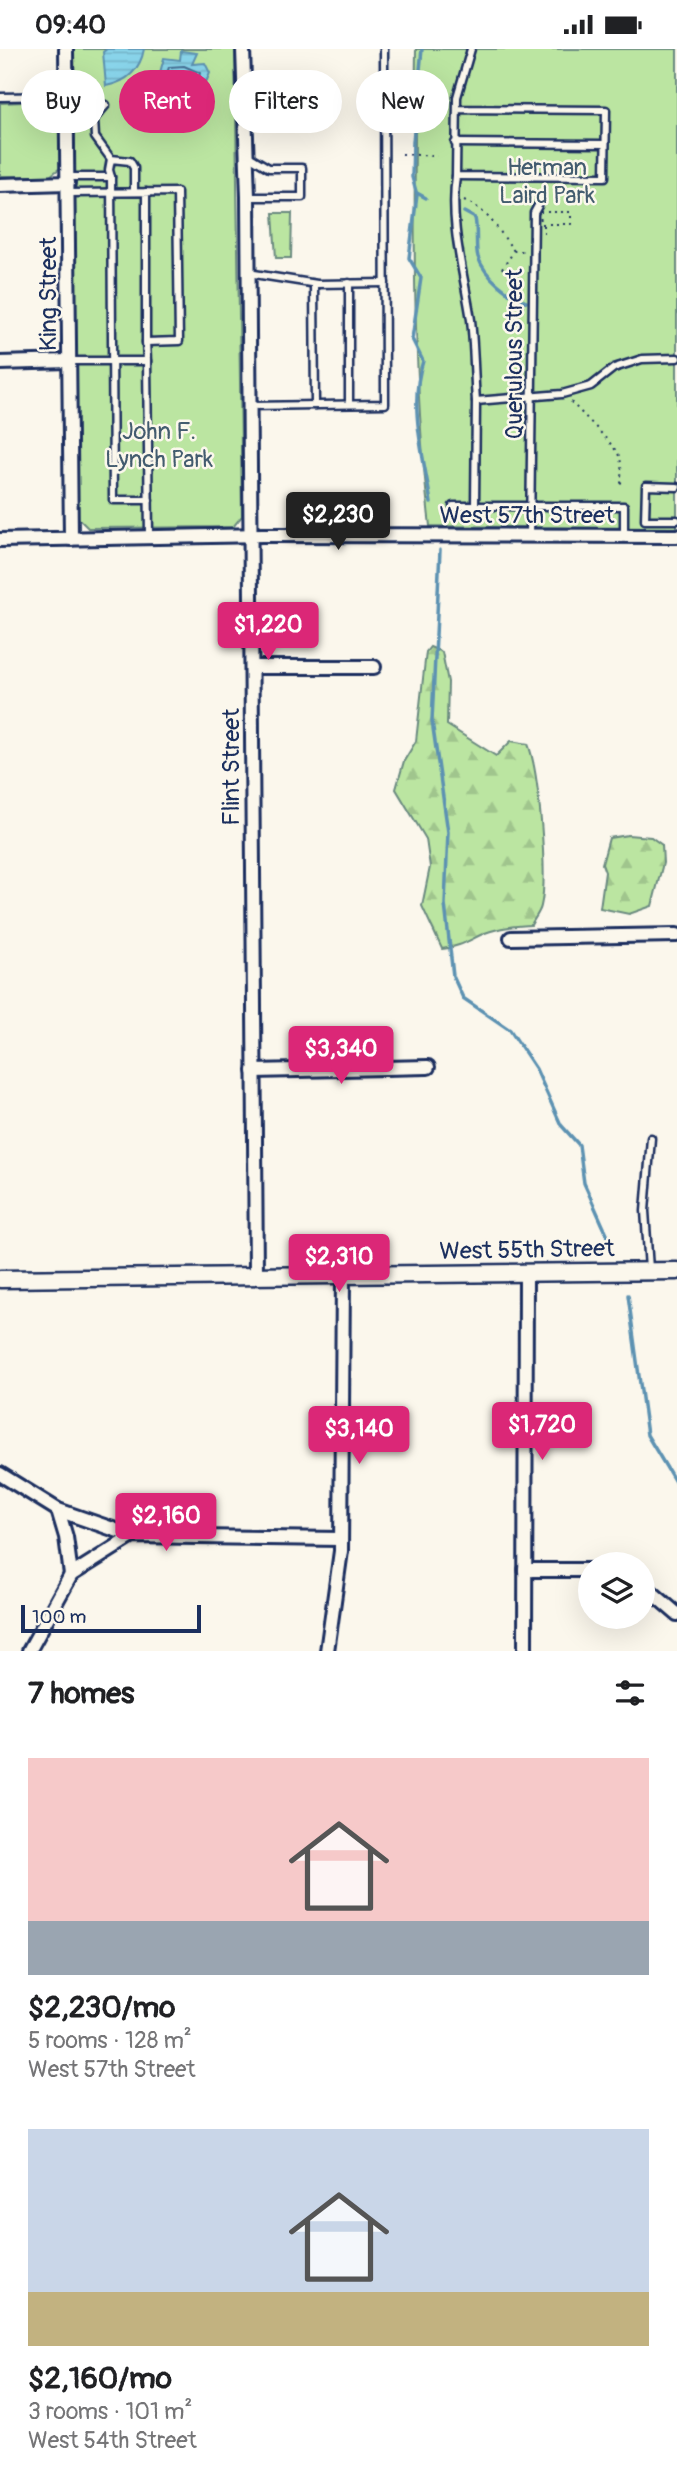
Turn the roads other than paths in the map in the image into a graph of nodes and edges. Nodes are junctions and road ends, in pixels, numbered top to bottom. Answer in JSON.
{"nodes":[{"id":1,"x":66,"y":49,"type":"edge"},
{"id":2,"x":243,"y":49,"type":"edge"},
{"id":3,"x":384,"y":49,"type":"edge"},
{"id":4,"x":471,"y":49,"type":"edge"},
{"id":5,"x":66,"y":70,"type":"edge"},
{"id":6,"x":244,"y":70,"type":"edge"},
{"id":7,"x":0,"y":97,"type":"edge"},
{"id":8,"x":21,"y":97,"type":"edge"},
{"id":9,"x":106,"y":106,"type":"dead end"},
{"id":10,"x":457,"y":109,"type":"junction"},
{"id":11,"x":67,"y":133,"type":"edge"},
{"id":12,"x":246,"y":133,"type":"edge"},
{"id":13,"x":455,"y":143,"type":"junction"},
{"id":14,"x":605,"y":144,"type":"junction"},
{"id":15,"x":247,"y":155,"type":"junction"},
{"id":16,"x":111,"y":159,"type":"junction"},
{"id":17,"x":456,"y":176,"type":"junction"},
{"id":18,"x":111,"y":177,"type":"junction"},
{"id":19,"x":0,"y":185,"type":"edge"},
{"id":20,"x":68,"y":185,"type":"junction"},
{"id":21,"x":134,"y":192,"type":"junction"},
{"id":22,"x":146,"y":192,"type":"junction"},
{"id":23,"x":111,"y":193,"type":"junction"},
{"id":24,"x":248,"y":197,"type":"junction"},
{"id":25,"x":540,"y":202,"type":"dead end"},
{"id":26,"x":248,"y":273,"type":"junction"},
{"id":27,"x":313,"y":283,"type":"junction"},
{"id":28,"x":349,"y":283,"type":"junction"},
{"id":29,"x":384,"y":283,"type":"junction"},
{"id":30,"x":146,"y":342,"type":"junction"},
{"id":31,"x":677,"y":359,"type":"edge"},
{"id":32,"x":112,"y":361,"type":"junction"},
{"id":33,"x":146,"y":361,"type":"junction"},
{"id":34,"x":69,"y":362,"type":"junction"},
{"id":35,"x":0,"y":363,"type":"edge"},
{"id":36,"x":532,"y":398,"type":"junction"},
{"id":37,"x":476,"y":401,"type":"junction"},
{"id":38,"x":349,"y":404,"type":"junction"},
{"id":39,"x":315,"y":405,"type":"junction"},
{"id":40,"x":250,"y":406,"type":"junction"},
{"id":41,"x":677,"y":487,"type":"edge"},
{"id":42,"x":149,"y":500,"type":"junction"},
{"id":43,"x":453,"y":506,"type":"dead end"},
{"id":44,"x":475,"y":506,"type":"junction"},
{"id":45,"x":529,"y":506,"type":"junction"},
{"id":46,"x":677,"y":520,"type":"edge"},
{"id":47,"x":530,"y":536,"type":"junction"},
{"id":48,"x":624,"y":536,"type":"junction"},
{"id":49,"x":677,"y":536,"type":"edge"},
{"id":50,"x":149,"y":538,"type":"junction"},
{"id":51,"x":251,"y":538,"type":"junction"},
{"id":52,"x":71,"y":539,"type":"junction"},
{"id":53,"x":0,"y":540,"type":"edge"},
{"id":54,"x":252,"y":667,"type":"junction"},
{"id":55,"x":374,"y":667,"type":"dead end"},
{"id":56,"x":677,"y":935,"type":"edge"},
{"id":57,"x":511,"y":938,"type":"dead end"},
{"id":58,"x":428,"y":1067,"type":"dead end"},
{"id":59,"x":254,"y":1071,"type":"junction"},
{"id":60,"x":651,"y":1138,"type":"dead end"},
{"id":61,"x":649,"y":1271,"type":"junction"},
{"id":62,"x":677,"y":1271,"type":"edge"},
{"id":63,"x":526,"y":1272,"type":"junction"},
{"id":64,"x":256,"y":1275,"type":"junction"},
{"id":65,"x":343,"y":1276,"type":"junction"},
{"id":66,"x":0,"y":1279,"type":"edge"},
{"id":67,"x":0,"y":1474,"type":"edge"},
{"id":68,"x":58,"y":1510,"type":"junction"},
{"id":69,"x":133,"y":1536,"type":"junction"},
{"id":70,"x":341,"y":1539,"type":"junction"},
{"id":71,"x":525,"y":1570,"type":"junction"},
{"id":72,"x":578,"y":1570,"type":"edge"},
{"id":73,"x":71,"y":1575,"type":"junction"},
{"id":74,"x":655,"y":1595,"type":"edge"},
{"id":75,"x":677,"y":1614,"type":"edge"},
{"id":76,"x":29,"y":1651,"type":"edge"},
{"id":77,"x":327,"y":1651,"type":"edge"},
{"id":78,"x":525,"y":1651,"type":"edge"}],
"edges":[{"from":1,"to":5,"type":"street","name":"King Street"},
{"from":2,"to":6,"type":"street","name":"Flint Street"},
{"from":3,"to":29,"type":"lane"},
{"from":4,"to":10,"type":"lane"},
{"from":7,"to":8,"type":"lane"},
{"from":9,"to":16,"type":"lane"},
{"from":10,"to":13,"type":"lane"},
{"from":10,"to":14,"type":"lane"},
{"from":11,"to":20,"type":"street","name":"King Street"},
{"from":12,"to":15,"type":"street","name":"Flint Street"},
{"from":13,"to":14,"type":"lane"},
{"from":13,"to":17,"type":"lane"},
{"from":14,"to":17,"type":"lane"},
{"from":15,"to":24,"type":"street","name":"Flint Street"},
{"from":15,"to":24,"type":"lane"},
{"from":16,"to":18,"type":"lane"},
{"from":16,"to":21,"type":"lane"},
{"from":17,"to":37,"type":"lane"},
{"from":18,"to":20,"type":"lane"},
{"from":18,"to":23,"type":"lane"},
{"from":19,"to":20,"type":"street"},
{"from":20,"to":23,"type":"lane"},
{"from":20,"to":34,"type":"street","name":"King Street"},
{"from":21,"to":22,"type":"lane"},
{"from":21,"to":23,"type":"lane"},
{"from":22,"to":30,"type":"lane"},
{"from":22,"to":30,"type":"lane"},
{"from":23,"to":32,"type":"lane"},
{"from":24,"to":26,"type":"street","name":"Flint Street"},
{"from":25,"to":36,"type":"lane","name":"Querulous Street"},
{"from":26,"to":27,"type":"lane"},
{"from":26,"to":40,"type":"street","name":"Flint Street"},
{"from":27,"to":28,"type":"lane"},
{"from":27,"to":39,"type":"lane"},
{"from":28,"to":29,"type":"lane"},
{"from":28,"to":38,"type":"lane"},
{"from":29,"to":38,"type":"lane"},
{"from":30,"to":33,"type":"lane"},
{"from":31,"to":36,"type":"lane"},
{"from":32,"to":33,"type":"lane"},
{"from":32,"to":34,"type":"lane"},
{"from":32,"to":42,"type":"lane"},
{"from":33,"to":42,"type":"lane"},
{"from":34,"to":35,"type":"street"},
{"from":34,"to":52,"type":"street","name":"King Street"},
{"from":36,"to":37,"type":"lane"},
{"from":36,"to":45,"type":"lane","name":"Querulous Street"},
{"from":37,"to":44,"type":"lane"},
{"from":38,"to":39,"type":"lane"},
{"from":39,"to":40,"type":"lane"},
{"from":40,"to":51,"type":"street","name":"Flint Street"},
{"from":41,"to":46,"type":"lane"},
{"from":42,"to":50,"type":"lane"},
{"from":43,"to":44,"type":"lane"},
{"from":44,"to":45,"type":"lane"},
{"from":45,"to":47,"type":"lane","name":"Querulous Street"},
{"from":45,"to":48,"type":"lane"},
{"from":47,"to":48,"type":"street","name":"West 57th Street"},
{"from":47,"to":51,"type":"street","name":"West 57th Street"},
{"from":48,"to":49,"type":"street","name":"West 57th Street"},
{"from":50,"to":51,"type":"street","name":"West 57th Street"},
{"from":50,"to":52,"type":"street","name":"West 57th Street"},
{"from":51,"to":54,"type":"street","name":"Flint Street"},
{"from":52,"to":53,"type":"street","name":"West 57th Street"},
{"from":54,"to":55,"type":"street"},
{"from":54,"to":59,"type":"street","name":"Flint Street"},
{"from":56,"to":57,"type":"street"},
{"from":58,"to":59,"type":"street"},
{"from":59,"to":64,"type":"street","name":"Flint Street"},
{"from":60,"to":61,"type":"lane"},
{"from":61,"to":62,"type":"street","name":"West 55th Street"},
{"from":61,"to":63,"type":"street","name":"West 55th Street"},
{"from":63,"to":65,"type":"street","name":"West 55th Street"},
{"from":63,"to":71,"type":"street"},
{"from":64,"to":65,"type":"street","name":"West 55th Street"},
{"from":64,"to":66,"type":"street","name":"West 55th Street"},
{"from":65,"to":70,"type":"street"},
{"from":67,"to":68,"type":"street"},
{"from":68,"to":69,"type":"street"},
{"from":68,"to":73,"type":"street"},
{"from":69,"to":70,"type":"street"},
{"from":69,"to":73,"type":"street"},
{"from":70,"to":77,"type":"street"},
{"from":71,"to":72,"type":"street"},
{"from":71,"to":78,"type":"street"},
{"from":73,"to":76,"type":"street"},
{"from":74,"to":75,"type":"street"}]}
